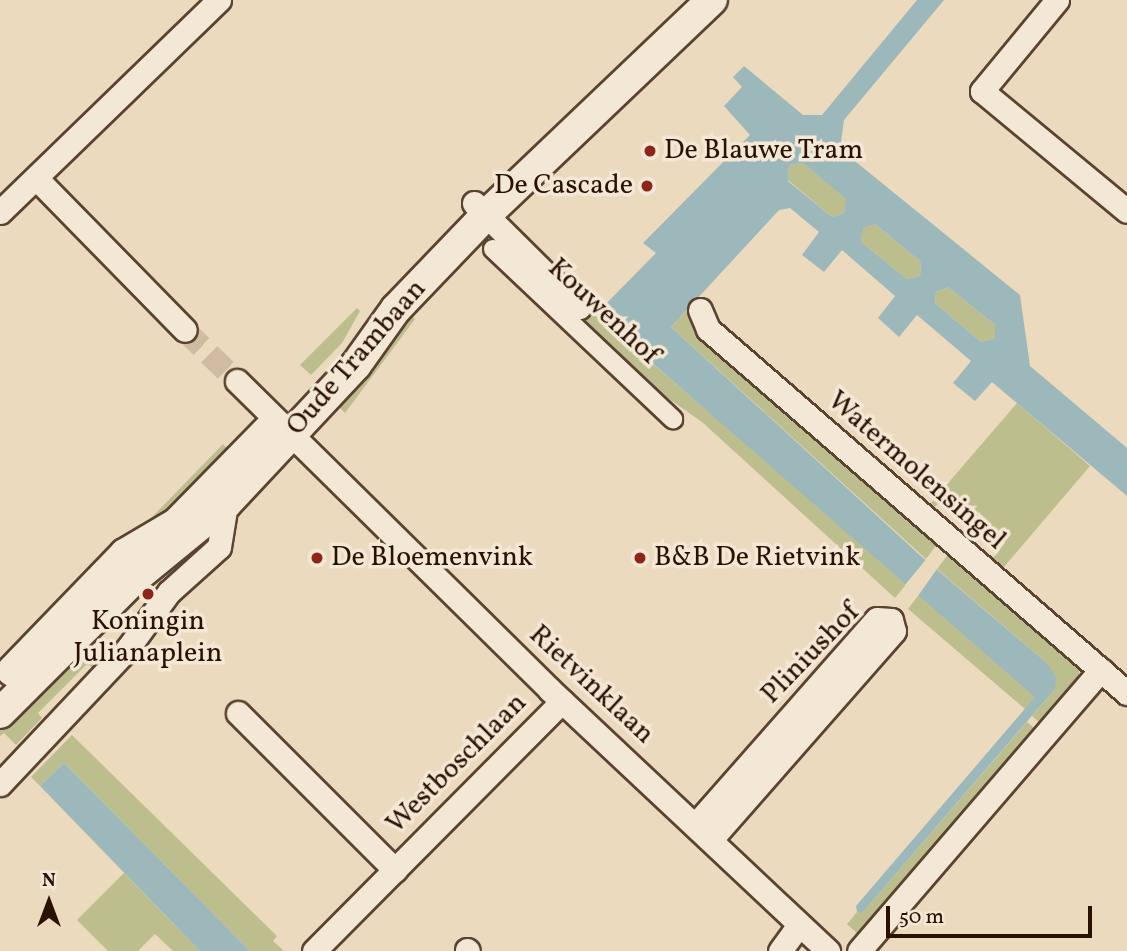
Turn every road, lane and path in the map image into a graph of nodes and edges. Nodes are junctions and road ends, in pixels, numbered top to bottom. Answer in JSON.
{"nodes":[{"id":1,"x":219,"y":0,"type":"edge"},
{"id":2,"x":682,"y":0,"type":"edge"},
{"id":3,"x":712,"y":0,"type":"edge"},
{"id":4,"x":1057,"y":0,"type":"edge"},
{"id":5,"x":37,"y":179,"type":"junction"},
{"id":6,"x":480,"y":209,"type":"junction"},
{"id":7,"x":1127,"y":211,"type":"edge"},
{"id":8,"x":0,"y":212,"type":"edge"},
{"id":9,"x":493,"y":249,"type":"dead end"},
{"id":10,"x":579,"y":307,"type":"dead end"},
{"id":11,"x":700,"y":310,"type":"dead end"},
{"id":12,"x":185,"y":330,"type":"tunnel mouth"},
{"id":13,"x":237,"y":382,"type":"tunnel mouth"},
{"id":14,"x":673,"y":419,"type":"dead end"},
{"id":15,"x":284,"y":428,"type":"junction"},
{"id":16,"x":226,"y":504,"type":"junction"},
{"id":17,"x":1101,"y":670,"type":"junction"},
{"id":18,"x":0,"y":684,"type":"edge"},
{"id":19,"x":1127,"y":693,"type":"edge"},
{"id":20,"x":562,"y":701,"type":"junction"},
{"id":21,"x":0,"y":713,"type":"edge"},
{"id":22,"x":238,"y":713,"type":"dead end"},
{"id":23,"x":0,"y":785,"type":"edge"},
{"id":24,"x":704,"y":832,"type":"junction"},
{"id":25,"x":395,"y":870,"type":"junction"},
{"id":26,"x":798,"y":926,"type":"junction"},
{"id":27,"x":314,"y":951,"type":"edge"},
{"id":28,"x":780,"y":951,"type":"edge"},
{"id":29,"x":828,"y":951,"type":"edge"},
{"id":30,"x":859,"y":951,"type":"edge"}],
"edges":[{"from":1,"to":5,"type":"street"},
{"from":2,"to":6,"type":"street","name":"Oude Trambaan"},
{"from":3,"to":6,"type":"street","name":"Oude Trambaan"},
{"from":4,"to":7,"type":"street"},
{"from":5,"to":8,"type":"street"},
{"from":5,"to":12,"type":"street"},
{"from":6,"to":10,"type":"street","name":"Kouwenhof"},
{"from":6,"to":15,"type":"street","name":"Oude Trambaan"},
{"from":9,"to":14,"type":"street","name":"Kouwenhof"},
{"from":11,"to":17,"type":"street","name":"Watermolensingel"},
{"from":13,"to":15,"type":"street","name":"Rietvinklaan"},
{"from":15,"to":16,"type":"street","name":"Oude Trambaan"},
{"from":15,"to":18,"type":"street","name":"Oude Trambaan"},
{"from":15,"to":20,"type":"street","name":"Rietvinklaan"},
{"from":16,"to":21,"type":"street","name":"Oude Trambaan"},
{"from":16,"to":23,"type":"street"},
{"from":17,"to":19,"type":"street","name":"Watermolensingel"},
{"from":17,"to":30,"type":"street"},
{"from":20,"to":24,"type":"street","name":"Rietvinklaan"},
{"from":20,"to":25,"type":"street","name":"Westboschlaan"},
{"from":22,"to":25,"type":"street","name":"Westboschlaan"},
{"from":24,"to":24,"type":"street","name":"Pliniushof"},
{"from":24,"to":26,"type":"street","name":"Rietvinklaan"},
{"from":25,"to":27,"type":"street","name":"Westboschlaan"},
{"from":26,"to":28,"type":"street"},
{"from":26,"to":29,"type":"street","name":"Rietvinklaan"}]}
